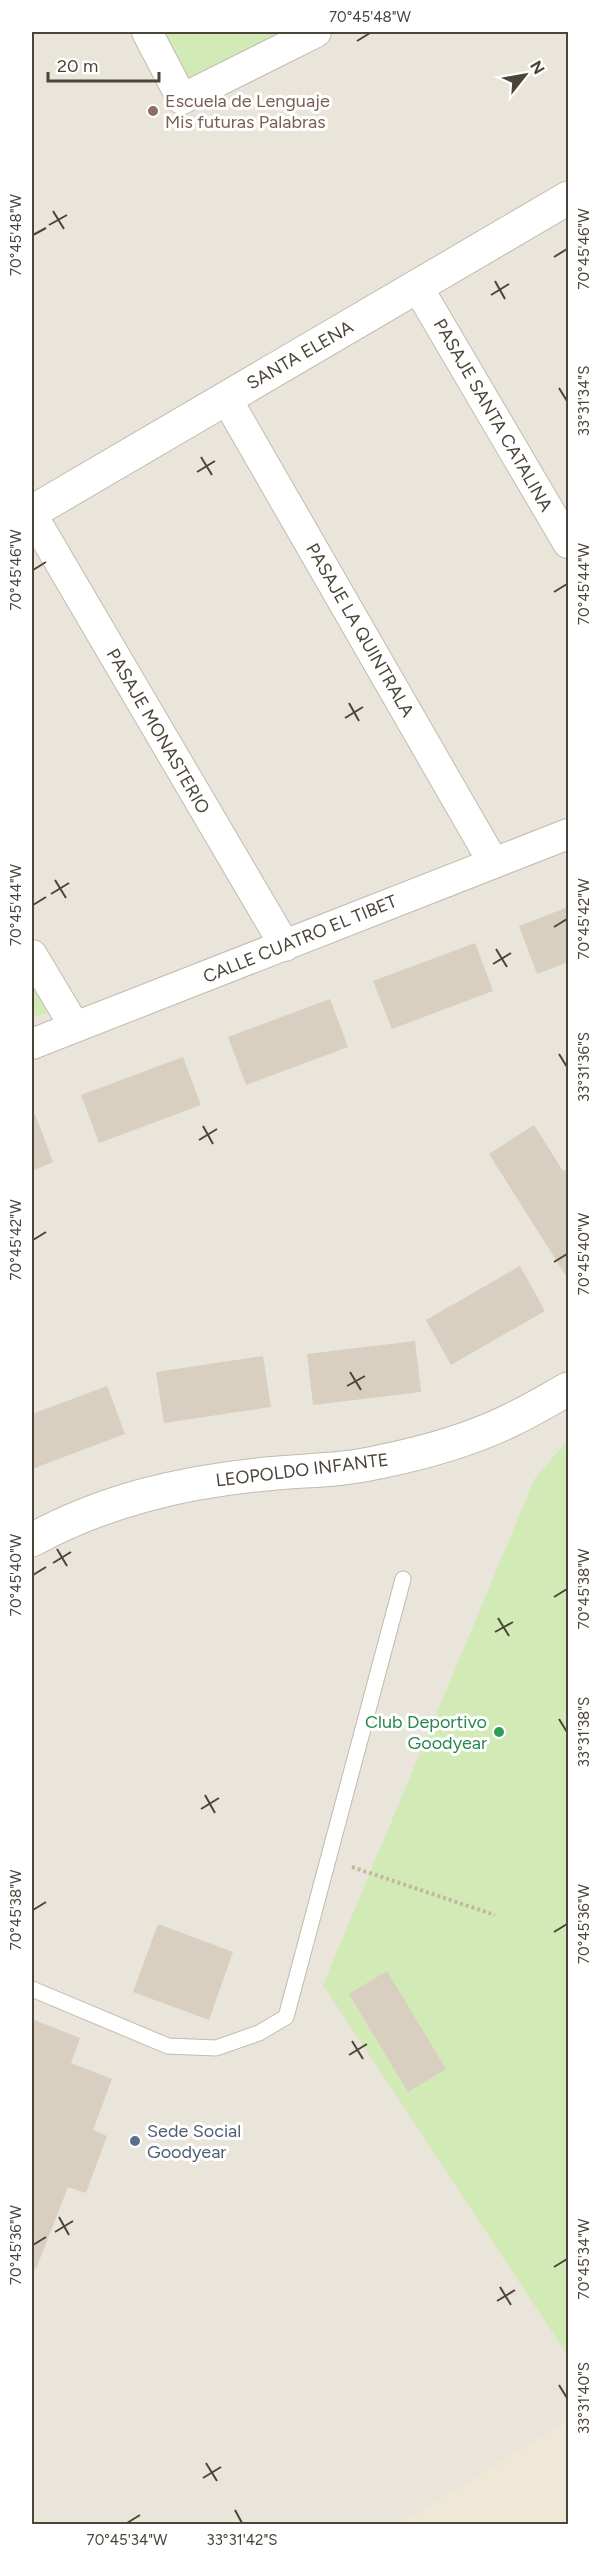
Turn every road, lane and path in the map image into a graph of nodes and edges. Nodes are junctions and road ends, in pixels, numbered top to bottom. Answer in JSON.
{"nodes":[{"id":1,"x":147,"y":32,"type":"edge"},
{"id":2,"x":316,"y":32,"type":"edge"},
{"id":3,"x":568,"y":198,"type":"edge"},
{"id":4,"x":417,"y":286,"type":"junction"},
{"id":5,"x":226,"y":398,"type":"junction"},
{"id":6,"x":32,"y":513,"type":"edge"},
{"id":7,"x":568,"y":543,"type":"edge"},
{"id":8,"x":568,"y":834,"type":"edge"},
{"id":9,"x":493,"y":861,"type":"junction"},
{"id":10,"x":285,"y":946,"type":"junction"},
{"id":11,"x":32,"y":955,"type":"edge"},
{"id":12,"x":75,"y":1027,"type":"junction"},
{"id":13,"x":32,"y":1044,"type":"edge"},
{"id":14,"x":568,"y":1389,"type":"edge"},
{"id":15,"x":32,"y":1540,"type":"edge"},
{"id":16,"x":403,"y":1579,"type":"dead end"},
{"id":17,"x":329,"y":1859,"type":"junction"},
{"id":18,"x":495,"y":1915,"type":"dead end"},
{"id":19,"x":32,"y":1989,"type":"edge"}],
"edges":[{"from":1,"to":2,"type":"street"},
{"from":3,"to":4,"type":"street","name":"SANTA ELENA"},
{"from":4,"to":5,"type":"street","name":"SANTA ELENA"},
{"from":4,"to":7,"type":"street","name":"PASAJE SANTA CATALINA"},
{"from":5,"to":6,"type":"street","name":"SANTA ELENA"},
{"from":5,"to":9,"type":"street","name":"PASAJE LA QUINTRALA"},
{"from":6,"to":10,"type":"street","name":"PASAJE MONASTERIO"},
{"from":8,"to":9,"type":"street","name":"CALLE CUATRO EL TIBET"},
{"from":9,"to":10,"type":"street","name":"CALLE CUATRO EL TIBET"},
{"from":10,"to":12,"type":"street","name":"CALLE CUATRO EL TIBET"},
{"from":11,"to":12,"type":"street"},
{"from":12,"to":13,"type":"street","name":"CALLE CUATRO EL TIBET"},
{"from":14,"to":15,"type":"street","name":"LEOPOLDO INFANTE"},
{"from":16,"to":17,"type":"lane"},
{"from":17,"to":18,"type":"path"},
{"from":17,"to":19,"type":"lane"}]}
